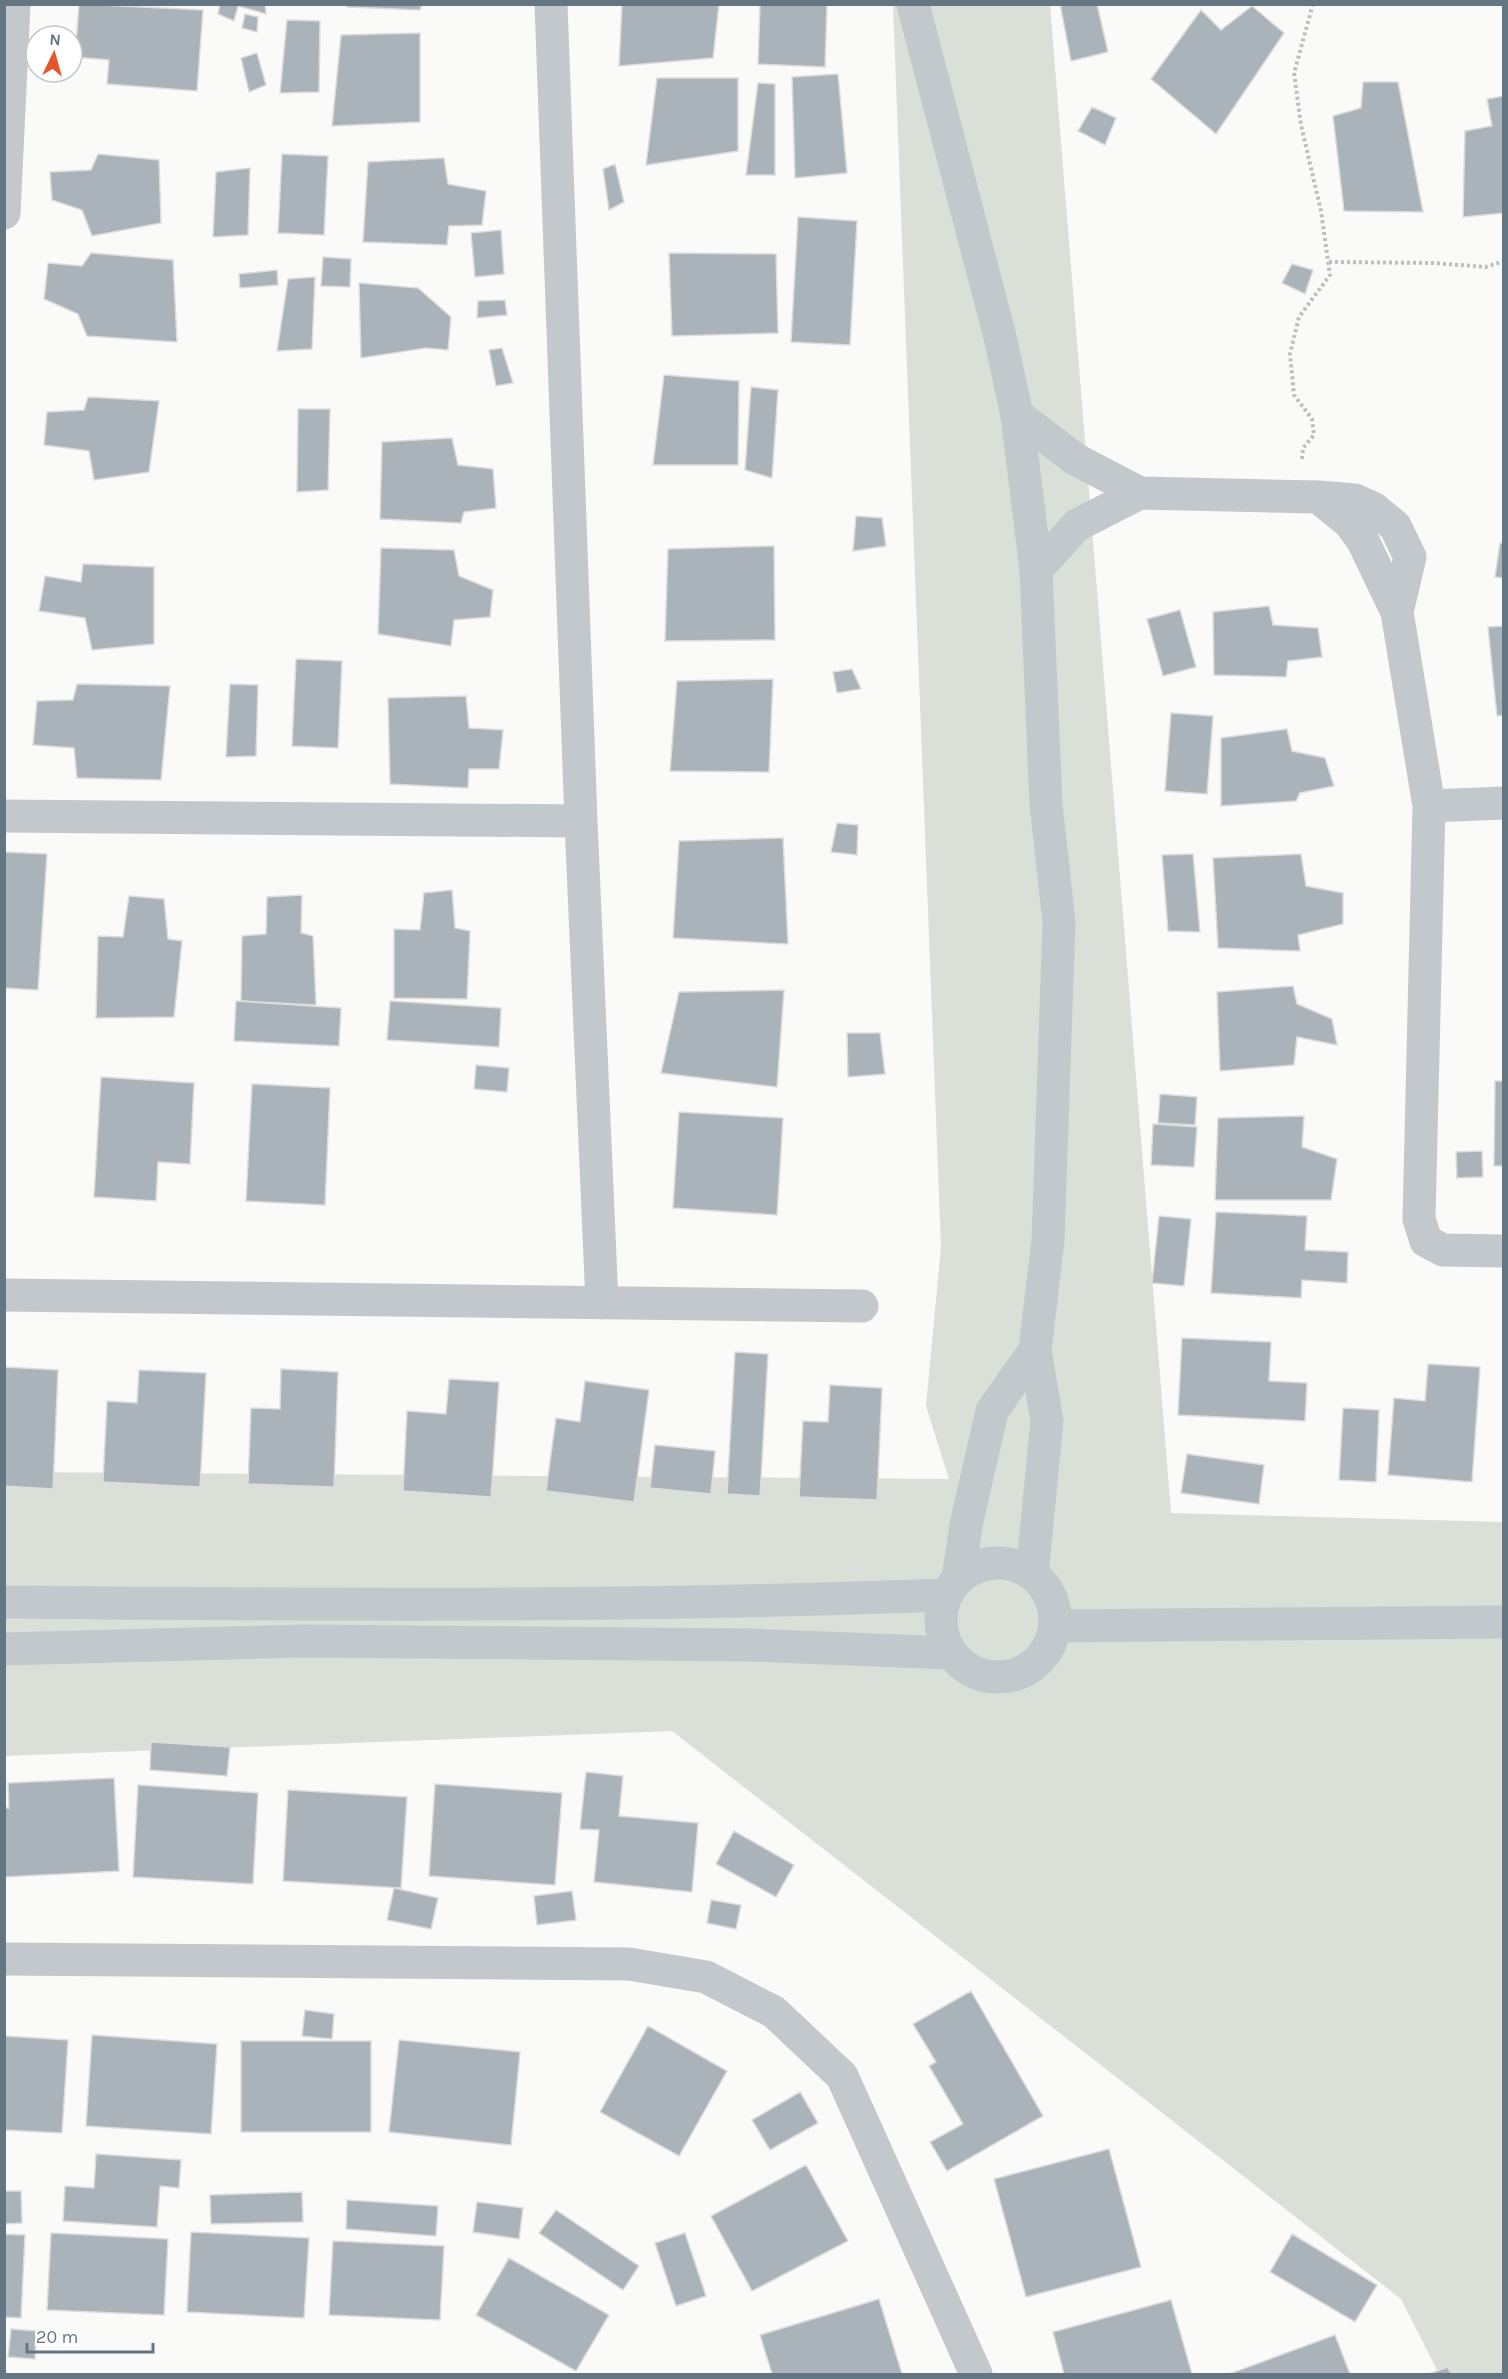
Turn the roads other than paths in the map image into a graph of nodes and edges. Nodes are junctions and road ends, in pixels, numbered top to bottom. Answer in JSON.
{"nodes":[{"id":1,"x":14,"y":4,"type":"edge"},
{"id":2,"x":551,"y":4,"type":"edge"},
{"id":3,"x":914,"y":4,"type":"edge"},
{"id":4,"x":4,"y":213,"type":"edge"},
{"id":5,"x":1017,"y":415,"type":"junction"},
{"id":6,"x":1140,"y":493,"type":"junction"},
{"id":7,"x":1036,"y":570,"type":"junction"},
{"id":8,"x":1503,"y":803,"type":"edge"},
{"id":9,"x":1429,"y":806,"type":"junction"},
{"id":10,"x":4,"y":816,"type":"edge"},
{"id":11,"x":581,"y":821,"type":"junction"},
{"id":12,"x":1503,"y":1251,"type":"edge"},
{"id":13,"x":4,"y":1295,"type":"edge"},
{"id":14,"x":602,"y":1303,"type":"junction"},
{"id":15,"x":862,"y":1306,"type":"dead end"},
{"id":16,"x":1035,"y":1350,"type":"junction"},
{"id":17,"x":1032,"y":1574,"type":"junction"},
{"id":18,"x":952,"y":1587,"type":"junction"},
{"id":19,"x":4,"y":1602,"type":"edge"},
{"id":20,"x":1503,"y":1622,"type":"edge"},
{"id":21,"x":1056,"y":1626,"type":"junction"},
{"id":22,"x":4,"y":1648,"type":"edge"},
{"id":23,"x":950,"y":1653,"type":"junction"},
{"id":24,"x":4,"y":1959,"type":"edge"},
{"id":25,"x":976,"y":2374,"type":"edge"}],
"edges":[{"from":1,"to":4,"type":"street"},
{"from":2,"to":11,"type":"street"},
{"from":3,"to":5,"type":"street"},
{"from":5,"to":6,"type":"street"},
{"from":5,"to":7,"type":"street"},
{"from":6,"to":7,"type":"street"},
{"from":6,"to":9,"type":"street"},
{"from":7,"to":16,"type":"street"},
{"from":8,"to":9,"type":"street"},
{"from":9,"to":12,"type":"street"},
{"from":10,"to":11,"type":"street"},
{"from":11,"to":14,"type":"street"},
{"from":13,"to":14,"type":"street"},
{"from":14,"to":15,"type":"street"},
{"from":16,"to":17,"type":"street"},
{"from":16,"to":18,"type":"street"},
{"from":17,"to":18,"type":"street"},
{"from":17,"to":21,"type":"street"},
{"from":18,"to":19,"type":"street"},
{"from":18,"to":23,"type":"street"},
{"from":20,"to":21,"type":"street"},
{"from":21,"to":23,"type":"street"},
{"from":22,"to":23,"type":"street"},
{"from":24,"to":25,"type":"street"}]}
